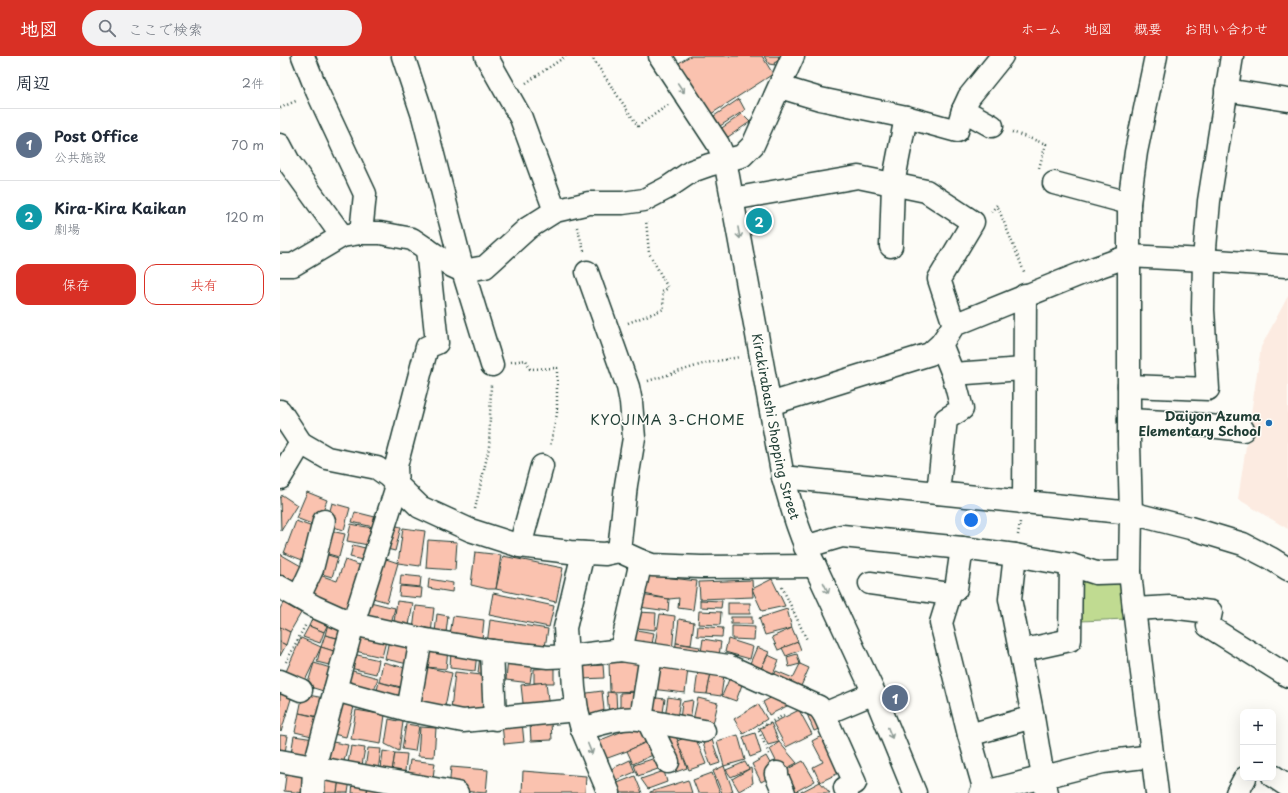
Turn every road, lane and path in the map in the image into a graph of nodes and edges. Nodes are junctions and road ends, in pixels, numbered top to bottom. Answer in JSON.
{"nodes":[{"id":1,"x":303,"y":56,"type":"edge"},
{"id":2,"x":403,"y":56,"type":"edge"},
{"id":3,"x":486,"y":56,"type":"edge"},
{"id":4,"x":566,"y":56,"type":"edge"},
{"id":5,"x":590,"y":56,"type":"edge"},
{"id":6,"x":660,"y":56,"type":"edge"},
{"id":7,"x":794,"y":56,"type":"edge"},
{"id":8,"x":1156,"y":56,"type":"edge"},
{"id":9,"x":1232,"y":56,"type":"edge"},
{"id":10,"x":993,"y":58,"type":"edge"},
{"id":11,"x":780,"y":86,"type":"junction"},
{"id":12,"x":1226,"y":90,"type":"junction"},
{"id":13,"x":685,"y":93,"type":"junction"},
{"id":14,"x":509,"y":94,"type":"junction"},
{"id":15,"x":1288,"y":100,"type":"edge"},
{"id":16,"x":963,"y":110,"type":"junction"},
{"id":17,"x":906,"y":117,"type":"junction"},
{"id":18,"x":992,"y":126,"type":"joint"},
{"id":19,"x":280,"y":145,"type":"edge"},
{"id":20,"x":725,"y":160,"type":"junction"},
{"id":21,"x":1054,"y":183,"type":"joint"},
{"id":22,"x":893,"y":184,"type":"junction"},
{"id":23,"x":644,"y":200,"type":"junction"},
{"id":24,"x":732,"y":200,"type":"junction"},
{"id":25,"x":1129,"y":203,"type":"junction"},
{"id":26,"x":564,"y":209,"type":"junction"},
{"id":27,"x":973,"y":222,"type":"junction"},
{"id":28,"x":352,"y":235,"type":"junction"},
{"id":29,"x":891,"y":246,"type":"dead end"},
{"id":30,"x":427,"y":250,"type":"junction"},
{"id":31,"x":1129,"y":256,"type":"junction"},
{"id":32,"x":1204,"y":260,"type":"junction"},
{"id":33,"x":280,"y":265,"type":"edge"},
{"id":34,"x":1286,"y":266,"type":"dead end"},
{"id":35,"x":463,"y":271,"type":"junction"},
{"id":36,"x":587,"y":272,"type":"joint"},
{"id":37,"x":1029,"y":294,"type":"junction"},
{"id":38,"x":954,"y":325,"type":"junction"},
{"id":39,"x":608,"y":330,"type":"junction"},
{"id":40,"x":942,"y":344,"type":"junction"},
{"id":41,"x":761,"y":353,"type":"junction"},
{"id":42,"x":492,"y":365,"type":"junction"},
{"id":43,"x":1024,"y":369,"type":"junction"},
{"id":44,"x":953,"y":374,"type":"junction"},
{"id":45,"x":1129,"y":386,"type":"junction"},
{"id":46,"x":628,"y":387,"type":"junction"},
{"id":47,"x":770,"y":404,"type":"junction"},
{"id":48,"x":280,"y":411,"type":"edge"},
{"id":49,"x":1129,"y":420,"type":"junction"},
{"id":50,"x":1243,"y":430,"type":"dead end"},
{"id":51,"x":302,"y":443,"type":"junction"},
{"id":52,"x":542,"y":466,"type":"joint"},
{"id":53,"x":783,"y":477,"type":"junction"},
{"id":54,"x":280,"y":478,"type":"edge"},
{"id":55,"x":397,"y":486,"type":"junction"},
{"id":56,"x":938,"y":494,"type":"junction"},
{"id":57,"x":1024,"y":503,"type":"junction"},
{"id":58,"x":1131,"y":513,"type":"junction"},
{"id":59,"x":324,"y":521,"type":"dead end"},
{"id":60,"x":470,"y":530,"type":"junction"},
{"id":61,"x":520,"y":546,"type":"junction"},
{"id":62,"x":805,"y":547,"type":"junction"},
{"id":63,"x":962,"y":548,"type":"junction"},
{"id":64,"x":619,"y":550,"type":"junction"},
{"id":65,"x":583,"y":553,"type":"junction"},
{"id":66,"x":1015,"y":555,"type":"junction"},
{"id":67,"x":641,"y":562,"type":"junction"},
{"id":68,"x":1071,"y":565,"type":"junction"},
{"id":69,"x":773,"y":566,"type":"junction"},
{"id":70,"x":815,"y":566,"type":"junction"},
{"id":71,"x":1288,"y":569,"type":"edge"},
{"id":72,"x":1130,"y":572,"type":"junction"},
{"id":73,"x":870,"y":583,"type":"dead end"},
{"id":74,"x":280,"y":586,"type":"edge"},
{"id":75,"x":950,"y":594,"type":"junction"},
{"id":76,"x":307,"y":602,"type":"junction"},
{"id":77,"x":1134,"y":609,"type":"junction"},
{"id":78,"x":353,"y":624,"type":"junction"},
{"id":79,"x":421,"y":639,"type":"junction"},
{"id":80,"x":806,"y":640,"type":"dead end"},
{"id":81,"x":492,"y":650,"type":"junction"},
{"id":82,"x":621,"y":650,"type":"junction"},
{"id":83,"x":1020,"y":651,"type":"junction"},
{"id":84,"x":651,"y":655,"type":"junction"},
{"id":85,"x":570,"y":656,"type":"junction"},
{"id":86,"x":282,"y":674,"type":"edge"},
{"id":87,"x":1288,"y":676,"type":"edge"},
{"id":88,"x":301,"y":690,"type":"dead end"},
{"id":89,"x":334,"y":690,"type":"junction"},
{"id":90,"x":874,"y":693,"type":"junction"},
{"id":91,"x":815,"y":708,"type":"junction"},
{"id":92,"x":408,"y":710,"type":"junction"},
{"id":93,"x":1033,"y":717,"type":"junction"},
{"id":94,"x":495,"y":718,"type":"junction"},
{"id":95,"x":579,"y":719,"type":"junction"},
{"id":96,"x":645,"y":720,"type":"junction"},
{"id":97,"x":704,"y":731,"type":"dead end"},
{"id":98,"x":969,"y":735,"type":"junction"},
{"id":99,"x":1152,"y":756,"type":"junction"},
{"id":100,"x":280,"y":762,"type":"edge"},
{"id":101,"x":668,"y":762,"type":"dead end"},
{"id":102,"x":314,"y":768,"type":"junction"},
{"id":103,"x":1276,"y":778,"type":"edge"},
{"id":104,"x":1243,"y":781,"type":"edge"},
{"id":105,"x":781,"y":783,"type":"edge"},
{"id":106,"x":1045,"y":785,"type":"edge"},
{"id":107,"x":1288,"y":786,"type":"edge"},
{"id":108,"x":983,"y":792,"type":"edge"},
{"id":109,"x":313,"y":793,"type":"edge"},
{"id":110,"x":457,"y":793,"type":"edge"},
{"id":111,"x":609,"y":793,"type":"edge"},
{"id":112,"x":846,"y":793,"type":"edge"},
{"id":113,"x":915,"y":793,"type":"edge"},
{"id":114,"x":1157,"y":793,"type":"edge"},
{"id":115,"x":1237,"y":793,"type":"edge"}],
"edges":[{"from":1,"to":28,"type":"street"},
{"from":2,"to":35,"type":"street"},
{"from":3,"to":14,"type":"street"},
{"from":4,"to":14,"type":"path"},
{"from":5,"to":13,"type":"path"},
{"from":6,"to":13,"type":"street","name":"Kirakirabashi Shopping Street","one_way":true},
{"from":7,"to":11,"type":"street"},
{"from":8,"to":25,"type":"street"},
{"from":9,"to":12,"type":"street"},
{"from":10,"to":16,"type":"street"},
{"from":11,"to":17,"type":"street"},
{"from":11,"to":20,"type":"street"},
{"from":12,"to":15,"type":"street"},
{"from":12,"to":32,"type":"street"},
{"from":13,"to":20,"type":"street","name":"Kirakirabashi Shopping Street"},
{"from":14,"to":26,"type":"street"},
{"from":16,"to":17,"type":"street"},
{"from":16,"to":18,"type":"street"},
{"from":17,"to":22,"type":"street"},
{"from":18,"to":21,"type":"path"},
{"from":19,"to":28,"type":"street"},
{"from":20,"to":23,"type":"street"},
{"from":20,"to":24,"type":"street","name":"Kirakirabashi Shopping Street"},
{"from":21,"to":25,"type":"street"},
{"from":22,"to":24,"type":"street"},
{"from":22,"to":27,"type":"street"},
{"from":22,"to":29,"type":"street"},
{"from":23,"to":26,"type":"street"},
{"from":23,"to":39,"type":"path"},
{"from":24,"to":41,"type":"street","name":"Kirakirabashi Shopping Street","one_way":true},
{"from":25,"to":31,"type":"street"},
{"from":26,"to":35,"type":"street"},
{"from":26,"to":36,"type":"path"},
{"from":27,"to":37,"type":"path"},
{"from":27,"to":38,"type":"street"},
{"from":28,"to":30,"type":"street"},
{"from":28,"to":33,"type":"street"},
{"from":30,"to":35,"type":"street"},
{"from":30,"to":55,"type":"street"},
{"from":31,"to":32,"type":"street"},
{"from":31,"to":37,"type":"street"},
{"from":31,"to":45,"type":"street"},
{"from":32,"to":34,"type":"street"},
{"from":32,"to":45,"type":"street"},
{"from":35,"to":42,"type":"street"},
{"from":36,"to":39,"type":"street"},
{"from":37,"to":38,"type":"street"},
{"from":37,"to":43,"type":"street"},
{"from":38,"to":40,"type":"street"},
{"from":39,"to":46,"type":"street"},
{"from":40,"to":44,"type":"street"},
{"from":40,"to":47,"type":"street"},
{"from":41,"to":46,"type":"path"},
{"from":41,"to":47,"type":"street","name":"Kirakirabashi Shopping Street"},
{"from":42,"to":52,"type":"path"},
{"from":42,"to":60,"type":"path"},
{"from":43,"to":44,"type":"street"},
{"from":43,"to":57,"type":"street"},
{"from":44,"to":56,"type":"street"},
{"from":45,"to":49,"type":"street"},
{"from":46,"to":64,"type":"street"},
{"from":47,"to":53,"type":"street","name":"Kirakirabashi Shopping Street"},
{"from":48,"to":51,"type":"street"},
{"from":49,"to":50,"type":"street"},
{"from":49,"to":58,"type":"street"},
{"from":51,"to":54,"type":"street"},
{"from":51,"to":55,"type":"street"},
{"from":52,"to":61,"type":"street"},
{"from":53,"to":56,"type":"street"},
{"from":53,"to":62,"type":"street","name":"Kirakirabashi Shopping Street"},
{"from":55,"to":60,"type":"street"},
{"from":55,"to":78,"type":"street"},
{"from":56,"to":57,"type":"street"},
{"from":57,"to":58,"type":"street"},
{"from":57,"to":66,"type":"path"},
{"from":58,"to":71,"type":"street"},
{"from":58,"to":72,"type":"street"},
{"from":59,"to":76,"type":"street"},
{"from":60,"to":61,"type":"street"},
{"from":61,"to":65,"type":"street"},
{"from":62,"to":63,"type":"street"},
{"from":62,"to":70,"type":"street","name":"Kirakirabashi Shopping Street"},
{"from":63,"to":66,"type":"street"},
{"from":63,"to":75,"type":"street"},
{"from":64,"to":65,"type":"street"},
{"from":64,"to":67,"type":"street"},
{"from":65,"to":85,"type":"street"},
{"from":66,"to":68,"type":"street"},
{"from":66,"to":83,"type":"street"},
{"from":67,"to":69,"type":"street"},
{"from":67,"to":82,"type":"street"},
{"from":68,"to":72,"type":"street"},
{"from":68,"to":83,"type":"street"},
{"from":69,"to":70,"type":"street"},
{"from":69,"to":80,"type":"path"},
{"from":70,"to":90,"type":"street","name":"Kirakirabashi Shopping Street","one_way":true},
{"from":72,"to":77,"type":"street"},
{"from":73,"to":75,"type":"street"},
{"from":74,"to":76,"type":"street"},
{"from":75,"to":98,"type":"street"},
{"from":76,"to":78,"type":"street"},
{"from":76,"to":86,"type":"path"},
{"from":77,"to":87,"type":"street"},
{"from":77,"to":99,"type":"street"},
{"from":78,"to":79,"type":"street"},
{"from":78,"to":89,"type":"street"},
{"from":79,"to":81,"type":"street"},
{"from":79,"to":92,"type":"street"},
{"from":81,"to":85,"type":"street"},
{"from":81,"to":94,"type":"street"},
{"from":82,"to":84,"type":"street"},
{"from":82,"to":85,"type":"street"},
{"from":83,"to":93,"type":"street"},
{"from":84,"to":91,"type":"street"},
{"from":84,"to":96,"type":"street"},
{"from":85,"to":95,"type":"street"},
{"from":86,"to":88,"type":"street"},
{"from":89,"to":92,"type":"street"},
{"from":89,"to":102,"type":"street"},
{"from":90,"to":91,"type":"street"},
{"from":90,"to":113,"type":"street","name":"Kirakirabashi Shopping Street","one_way":true},
{"from":91,"to":105,"type":"path"},
{"from":91,"to":112,"type":"street"},
{"from":92,"to":94,"type":"street"},
{"from":93,"to":98,"type":"street"},
{"from":93,"to":106,"type":"street"},
{"from":94,"to":95,"type":"street"},
{"from":95,"to":96,"type":"street"},
{"from":95,"to":111,"type":"street","one_way":true},
{"from":96,"to":97,"type":"street"},
{"from":96,"to":101,"type":"street"},
{"from":98,"to":108,"type":"street"},
{"from":99,"to":106,"type":"street"},
{"from":99,"to":114,"type":"street"},
{"from":100,"to":102,"type":"street"},
{"from":102,"to":109,"type":"street"},
{"from":102,"to":110,"type":"street"},
{"from":103,"to":107,"type":"street"},
{"from":104,"to":115,"type":"street"},
{"from":106,"to":108,"type":"street"}]}
